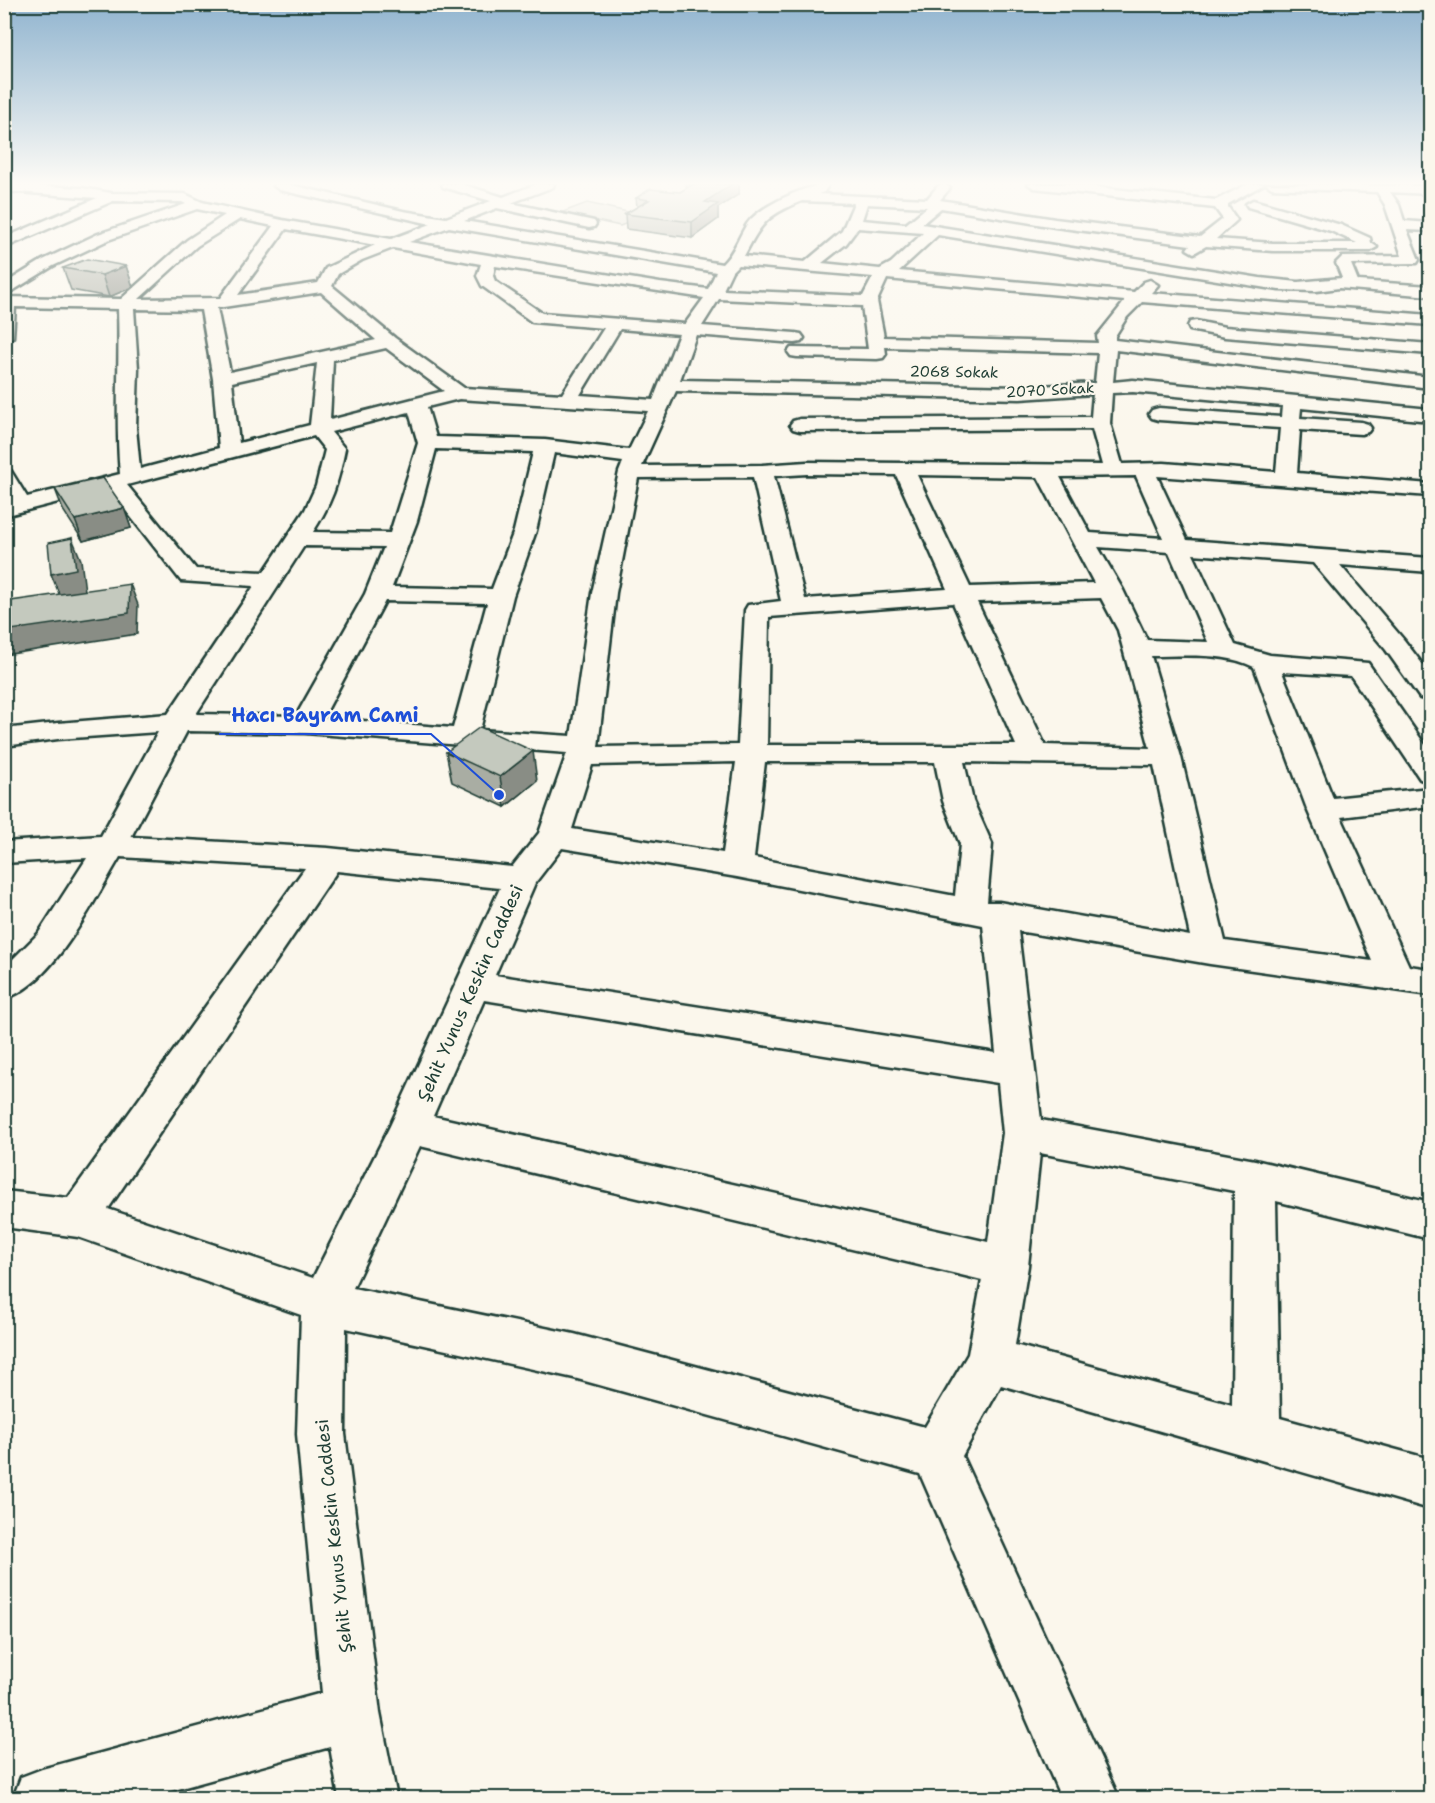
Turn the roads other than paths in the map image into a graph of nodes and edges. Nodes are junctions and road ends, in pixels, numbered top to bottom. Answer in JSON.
{"nodes":[{"id":1,"x":42,"y":268,"type":"edge"},
{"id":2,"x":163,"y":268,"type":"edge"},
{"id":3,"x":246,"y":268,"type":"edge"},
{"id":4,"x":337,"y":268,"type":"edge"},
{"id":5,"x":487,"y":268,"type":"edge"},
{"id":6,"x":580,"y":268,"type":"edge"},
{"id":7,"x":667,"y":268,"type":"edge"},
{"id":8,"x":726,"y":268,"type":"edge"},
{"id":9,"x":806,"y":268,"type":"edge"},
{"id":10,"x":809,"y":268,"type":"edge"},
{"id":11,"x":892,"y":268,"type":"edge"},
{"id":12,"x":1074,"y":268,"type":"edge"},
{"id":13,"x":1345,"y":268,"type":"edge"},
{"id":14,"x":1168,"y":269,"type":"junction"},
{"id":15,"x":882,"y":274,"type":"junction"},
{"id":16,"x":1086,"y":276,"type":"junction"},
{"id":17,"x":968,"y":277,"type":"junction"},
{"id":18,"x":719,"y":279,"type":"junction"},
{"id":19,"x":1243,"y":279,"type":"junction"},
{"id":20,"x":1342,"y":284,"type":"junction"},
{"id":21,"x":324,"y":287,"type":"junction"},
{"id":22,"x":1431,"y":291,"type":"edge"},
{"id":23,"x":893,"y":297,"type":"dead end"},
{"id":24,"x":1137,"y":297,"type":"junction"},
{"id":25,"x":956,"y":298,"type":"dead end"},
{"id":26,"x":5,"y":299,"type":"edge"},
{"id":27,"x":126,"y":303,"type":"junction"},
{"id":28,"x":216,"y":304,"type":"junction"},
{"id":29,"x":1221,"y":304,"type":"junction"},
{"id":30,"x":874,"y":309,"type":"junction"},
{"id":31,"x":1431,"y":320,"type":"edge"},
{"id":32,"x":614,"y":325,"type":"junction"},
{"id":33,"x":1196,"y":326,"type":"junction"},
{"id":34,"x":794,"y":328,"type":"junction"},
{"id":35,"x":4,"y":337,"type":"edge"},
{"id":36,"x":390,"y":342,"type":"junction"},
{"id":37,"x":876,"y":342,"type":"junction"},
{"id":38,"x":1107,"y":346,"type":"junction"},
{"id":39,"x":1431,"y":349,"type":"edge"},
{"id":40,"x":1161,"y":350,"type":"junction"},
{"id":41,"x":322,"y":357,"type":"junction"},
{"id":42,"x":883,"y":371,"type":"dead end"},
{"id":43,"x":1044,"y":374,"type":"dead end"},
{"id":44,"x":222,"y":379,"type":"junction"},
{"id":45,"x":810,"y":379,"type":"junction"},
{"id":46,"x":1103,"y":381,"type":"junction"},
{"id":47,"x":1431,"y":382,"type":"edge"},
{"id":48,"x":792,"y":387,"type":"junction"},
{"id":49,"x":459,"y":393,"type":"junction"},
{"id":50,"x":665,"y":395,"type":"junction"},
{"id":51,"x":568,"y":399,"type":"junction"},
{"id":52,"x":1293,"y":400,"type":"junction"},
{"id":53,"x":417,"y":405,"type":"junction"},
{"id":54,"x":1386,"y":410,"type":"junction"},
{"id":55,"x":1159,"y":414,"type":"dead end"},
{"id":56,"x":1431,"y":415,"type":"edge"},
{"id":57,"x":1100,"y":423,"type":"junction"},
{"id":58,"x":800,"y":425,"type":"junction"},
{"id":59,"x":1289,"y":425,"type":"junction"},
{"id":60,"x":319,"y":430,"type":"junction"},
{"id":61,"x":428,"y":443,"type":"junction"},
{"id":62,"x":545,"y":446,"type":"junction"},
{"id":63,"x":230,"y":452,"type":"junction"},
{"id":64,"x":632,"y":464,"type":"junction"},
{"id":65,"x":807,"y":468,"type":"junction"},
{"id":66,"x":904,"y":469,"type":"junction"},
{"id":67,"x":1144,"y":470,"type":"junction"},
{"id":68,"x":762,"y":471,"type":"junction"},
{"id":69,"x":1046,"y":471,"type":"junction"},
{"id":70,"x":1114,"y":471,"type":"junction"},
{"id":71,"x":4,"y":475,"type":"edge"},
{"id":72,"x":1286,"y":477,"type":"junction"},
{"id":73,"x":123,"y":480,"type":"junction"},
{"id":74,"x":1431,"y":490,"type":"edge"},
{"id":75,"x":13,"y":508,"type":"edge"},
{"id":76,"x":296,"y":539,"type":"junction"},
{"id":77,"x":1084,"y":539,"type":"junction"},
{"id":78,"x":398,"y":540,"type":"junction"},
{"id":79,"x":1176,"y":546,"type":"junction"},
{"id":80,"x":1320,"y":556,"type":"junction"},
{"id":81,"x":1431,"y":565,"type":"edge"},
{"id":82,"x":269,"y":579,"type":"junction"},
{"id":83,"x":1111,"y":590,"type":"junction"},
{"id":84,"x":377,"y":594,"type":"junction"},
{"id":85,"x":963,"y":595,"type":"junction"},
{"id":86,"x":501,"y":596,"type":"junction"},
{"id":87,"x":795,"y":607,"type":"junction"},
{"id":88,"x":1395,"y":645,"type":"junction"},
{"id":89,"x":1431,"y":647,"type":"edge"},
{"id":90,"x":1136,"y":648,"type":"junction"},
{"id":91,"x":1225,"y":651,"type":"junction"},
{"id":92,"x":1264,"y":663,"type":"junction"},
{"id":93,"x":1431,"y":692,"type":"edge"},
{"id":94,"x":177,"y":722,"type":"junction"},
{"id":95,"x":305,"y":725,"type":"junction"},
{"id":96,"x":4,"y":738,"type":"edge"},
{"id":97,"x":464,"y":738,"type":"junction"},
{"id":98,"x":583,"y":751,"type":"junction"},
{"id":99,"x":752,"y":753,"type":"junction"},
{"id":100,"x":1034,"y":753,"type":"junction"},
{"id":101,"x":948,"y":755,"type":"junction"},
{"id":102,"x":1167,"y":756,"type":"junction"},
{"id":103,"x":1431,"y":773,"type":"edge"},
{"id":104,"x":1431,"y":797,"type":"edge"},
{"id":105,"x":1322,"y":809,"type":"junction"},
{"id":106,"x":554,"y":836,"type":"junction"},
{"id":107,"x":111,"y":846,"type":"junction"},
{"id":108,"x":4,"y":854,"type":"edge"},
{"id":109,"x":328,"y":859,"type":"junction"},
{"id":110,"x":737,"y":866,"type":"junction"},
{"id":111,"x":520,"y":879,"type":"junction"},
{"id":112,"x":985,"y":913,"type":"junction"},
{"id":113,"x":1210,"y":951,"type":"junction"},
{"id":114,"x":1396,"y":976,"type":"junction"},
{"id":115,"x":1431,"y":982,"type":"edge"},
{"id":116,"x":475,"y":985,"type":"junction"},
{"id":117,"x":4,"y":986,"type":"edge"},
{"id":118,"x":1017,"y":1071,"type":"junction"},
{"id":119,"x":409,"y":1127,"type":"junction"},
{"id":120,"x":1023,"y":1133,"type":"junction"},
{"id":121,"x":1255,"y":1178,"type":"junction"},
{"id":122,"x":4,"y":1209,"type":"edge"},
{"id":123,"x":78,"y":1218,"type":"junction"},
{"id":124,"x":1431,"y":1220,"type":"edge"},
{"id":125,"x":1006,"y":1266,"type":"junction"},
{"id":126,"x":324,"y":1302,"type":"junction"},
{"id":127,"x":990,"y":1360,"type":"junction"},
{"id":128,"x":1256,"y":1435,"type":"junction"},
{"id":129,"x":936,"y":1454,"type":"junction"},
{"id":130,"x":1431,"y":1484,"type":"edge"},
{"id":131,"x":352,"y":1713,"type":"junction"},
{"id":132,"x":42,"y":1798,"type":"edge"},
{"id":133,"x":368,"y":1798,"type":"edge"},
{"id":134,"x":1090,"y":1798,"type":"edge"}],
"edges":[{"from":1,"to":26,"type":"street"},
{"from":2,"to":27,"type":"street"},
{"from":3,"to":28,"type":"street"},
{"from":4,"to":21,"type":"street"},
{"from":5,"to":32,"type":"street"},
{"from":6,"to":18,"type":"street"},
{"from":7,"to":18,"type":"street"},
{"from":8,"to":18,"type":"street","name":"Şehit Yunus Keskin Caddesi"},
{"from":9,"to":18,"type":"street"},
{"from":10,"to":15,"type":"street"},
{"from":11,"to":15,"type":"street"},
{"from":12,"to":16,"type":"street"},
{"from":13,"to":20,"type":"street"},
{"from":14,"to":16,"type":"street"},
{"from":14,"to":19,"type":"street"},
{"from":14,"to":24,"type":"street"},
{"from":15,"to":17,"type":"street"},
{"from":15,"to":30,"type":"street"},
{"from":16,"to":17,"type":"street"},
{"from":16,"to":24,"type":"street"},
{"from":17,"to":25,"type":"street"},
{"from":18,"to":30,"type":"street"},
{"from":18,"to":32,"type":"street"},
{"from":18,"to":34,"type":"street"},
{"from":18,"to":34,"type":"street"},
{"from":18,"to":50,"type":"street","name":"Şehit Yunus Keskin Caddesi"},
{"from":19,"to":20,"type":"street"},
{"from":19,"to":29,"type":"street"},
{"from":20,"to":22,"type":"street"},
{"from":21,"to":28,"type":"street"},
{"from":21,"to":36,"type":"street"},
{"from":23,"to":30,"type":"street"},
{"from":24,"to":29,"type":"street"},
{"from":24,"to":38,"type":"street"},
{"from":26,"to":27,"type":"street"},
{"from":26,"to":35,"type":"street"},
{"from":27,"to":28,"type":"street"},
{"from":27,"to":73,"type":"street"},
{"from":28,"to":44,"type":"street"},
{"from":29,"to":31,"type":"street"},
{"from":29,"to":33,"type":"street"},
{"from":30,"to":34,"type":"street"},
{"from":30,"to":37,"type":"street"},
{"from":32,"to":51,"type":"street"},
{"from":33,"to":39,"type":"street"},
{"from":33,"to":40,"type":"street"},
{"from":34,"to":37,"type":"street"},
{"from":34,"to":45,"type":"street"},
{"from":36,"to":41,"type":"street"},
{"from":36,"to":49,"type":"street"},
{"from":37,"to":38,"type":"street"},
{"from":38,"to":40,"type":"street"},
{"from":38,"to":46,"type":"street"},
{"from":40,"to":47,"type":"street"},
{"from":41,"to":44,"type":"street"},
{"from":41,"to":60,"type":"street"},
{"from":42,"to":45,"type":"street","name":"2068 Sokak"},
{"from":43,"to":46,"type":"street"},
{"from":44,"to":63,"type":"street"},
{"from":45,"to":46,"type":"street","name":"2070 Sokak"},
{"from":45,"to":48,"type":"street","name":"2070 Sokak"},
{"from":46,"to":52,"type":"street","name":"2070 Sokak"},
{"from":46,"to":57,"type":"street"},
{"from":48,"to":50,"type":"street","name":"2070 Sokak"},
{"from":48,"to":58,"type":"street"},
{"from":49,"to":51,"type":"street","name":"2070 Sokak"},
{"from":49,"to":53,"type":"street"},
{"from":50,"to":51,"type":"street","name":"2070 Sokak"},
{"from":50,"to":64,"type":"street","name":"Şehit Yunus Keskin Caddesi"},
{"from":52,"to":54,"type":"street","name":"2070 Sokak"},
{"from":52,"to":59,"type":"street"},
{"from":53,"to":60,"type":"street"},
{"from":53,"to":61,"type":"street"},
{"from":54,"to":56,"type":"street","name":"2070 Sokak"},
{"from":54,"to":59,"type":"street"},
{"from":55,"to":59,"type":"street"},
{"from":57,"to":58,"type":"street"},
{"from":57,"to":70,"type":"street"},
{"from":58,"to":65,"type":"street"},
{"from":59,"to":72,"type":"street"},
{"from":60,"to":63,"type":"street"},
{"from":60,"to":76,"type":"street"},
{"from":61,"to":62,"type":"street"},
{"from":61,"to":78,"type":"street"},
{"from":62,"to":64,"type":"street"},
{"from":62,"to":86,"type":"street"},
{"from":63,"to":73,"type":"street"},
{"from":64,"to":68,"type":"street"},
{"from":64,"to":98,"type":"street","name":"Şehit Yunus Keskin Caddesi"},
{"from":65,"to":66,"type":"street"},
{"from":65,"to":68,"type":"street"},
{"from":66,"to":69,"type":"street"},
{"from":66,"to":85,"type":"street"},
{"from":67,"to":70,"type":"street"},
{"from":67,"to":72,"type":"street"},
{"from":67,"to":79,"type":"street"},
{"from":68,"to":87,"type":"street"},
{"from":69,"to":70,"type":"street"},
{"from":69,"to":77,"type":"street"},
{"from":71,"to":75,"type":"street"},
{"from":72,"to":74,"type":"street"},
{"from":73,"to":75,"type":"street"},
{"from":73,"to":82,"type":"street"},
{"from":76,"to":78,"type":"street"},
{"from":76,"to":82,"type":"street"},
{"from":77,"to":79,"type":"street"},
{"from":77,"to":83,"type":"street"},
{"from":78,"to":84,"type":"street"},
{"from":79,"to":80,"type":"street"},
{"from":79,"to":91,"type":"street"},
{"from":80,"to":81,"type":"street"},
{"from":80,"to":88,"type":"street"},
{"from":82,"to":94,"type":"street"},
{"from":83,"to":85,"type":"street"},
{"from":83,"to":90,"type":"street"},
{"from":84,"to":86,"type":"street"},
{"from":84,"to":95,"type":"street"},
{"from":85,"to":87,"type":"street"},
{"from":85,"to":100,"type":"street"},
{"from":86,"to":97,"type":"street"},
{"from":87,"to":99,"type":"street"},
{"from":88,"to":89,"type":"street"},
{"from":88,"to":93,"type":"street"},
{"from":90,"to":91,"type":"street"},
{"from":90,"to":102,"type":"street"},
{"from":91,"to":92,"type":"street"},
{"from":92,"to":103,"type":"street"},
{"from":92,"to":105,"type":"street"},
{"from":94,"to":95,"type":"street"},
{"from":94,"to":96,"type":"street"},
{"from":94,"to":107,"type":"street"},
{"from":95,"to":97,"type":"street"},
{"from":97,"to":98,"type":"street"},
{"from":98,"to":99,"type":"street"},
{"from":98,"to":106,"type":"street","name":"Şehit Yunus Keskin Caddesi"},
{"from":99,"to":101,"type":"street"},
{"from":99,"to":110,"type":"street"},
{"from":100,"to":101,"type":"street"},
{"from":100,"to":102,"type":"street"},
{"from":101,"to":112,"type":"street"},
{"from":102,"to":113,"type":"street"},
{"from":104,"to":105,"type":"street"},
{"from":105,"to":114,"type":"street"},
{"from":106,"to":110,"type":"street"},
{"from":106,"to":111,"type":"street","name":"Şehit Yunus Keskin Caddesi"},
{"from":107,"to":108,"type":"street"},
{"from":107,"to":109,"type":"street"},
{"from":107,"to":117,"type":"street"},
{"from":109,"to":111,"type":"street"},
{"from":109,"to":123,"type":"street"},
{"from":110,"to":112,"type":"street"},
{"from":111,"to":116,"type":"street","name":"Şehit Yunus Keskin Caddesi"},
{"from":112,"to":113,"type":"street"},
{"from":112,"to":118,"type":"street"},
{"from":113,"to":114,"type":"street"},
{"from":114,"to":115,"type":"street"},
{"from":116,"to":118,"type":"street"},
{"from":116,"to":119,"type":"street","name":"Şehit Yunus Keskin Caddesi"},
{"from":118,"to":120,"type":"street"},
{"from":119,"to":125,"type":"street"},
{"from":119,"to":126,"type":"street","name":"Şehit Yunus Keskin Caddesi"},
{"from":120,"to":121,"type":"street"},
{"from":120,"to":125,"type":"street"},
{"from":121,"to":124,"type":"street"},
{"from":121,"to":128,"type":"street"},
{"from":122,"to":123,"type":"street"},
{"from":123,"to":126,"type":"street"},
{"from":125,"to":127,"type":"street"},
{"from":126,"to":129,"type":"street"},
{"from":126,"to":131,"type":"street","name":"Şehit Yunus Keskin Caddesi"},
{"from":127,"to":128,"type":"street"},
{"from":127,"to":129,"type":"street"},
{"from":128,"to":130,"type":"street"},
{"from":129,"to":134,"type":"street"},
{"from":131,"to":132,"type":"street"},
{"from":131,"to":133,"type":"street","name":"Şehit Yunus Keskin Caddesi"}]}
